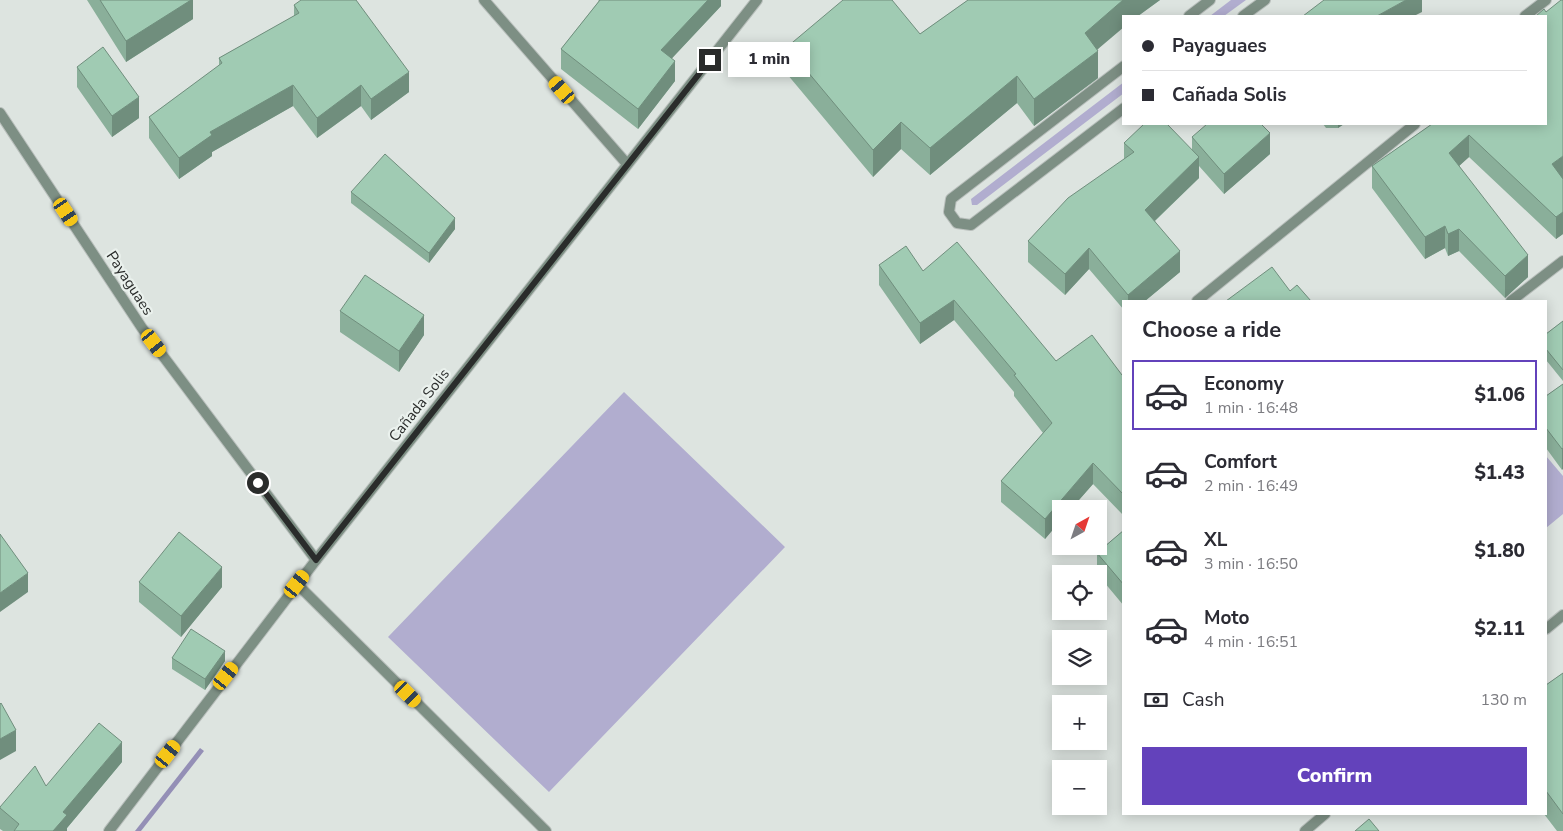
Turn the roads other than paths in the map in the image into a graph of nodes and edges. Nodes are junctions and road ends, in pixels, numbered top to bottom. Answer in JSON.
{"nodes":[{"id":1,"x":484,"y":0,"type":"edge"},
{"id":2,"x":757,"y":0,"type":"edge"},
{"id":3,"x":1210,"y":0,"type":"edge"},
{"id":4,"x":1265,"y":0,"type":"edge"},
{"id":5,"x":1546,"y":0,"type":"edge"},
{"id":6,"x":1189,"y":15,"type":"edge"},
{"id":7,"x":1245,"y":15,"type":"edge"},
{"id":8,"x":1526,"y":15,"type":"edge"},
{"id":9,"x":1122,"y":68,"type":"edge"},
{"id":10,"x":1122,"y":110,"type":"edge"},
{"id":11,"x":0,"y":113,"type":"edge"},
{"id":12,"x":1414,"y":125,"type":"edge"},
{"id":13,"x":627,"y":164,"type":"junction"},
{"id":14,"x":1563,"y":261,"type":"edge"},
{"id":15,"x":1198,"y":300,"type":"edge"},
{"id":16,"x":1512,"y":300,"type":"edge"},
{"id":17,"x":316,"y":560,"type":"junction"},
{"id":18,"x":297,"y":584,"type":"junction"},
{"id":19,"x":1563,"y":615,"type":"edge"},
{"id":20,"x":1547,"y":628,"type":"edge"},
{"id":21,"x":1324,"y":815,"type":"edge"},
{"id":22,"x":109,"y":831,"type":"edge"},
{"id":23,"x":546,"y":831,"type":"edge"},
{"id":24,"x":1305,"y":831,"type":"edge"}],
"edges":[{"from":1,"to":13,"type":"street"},
{"from":2,"to":13,"type":"street","name":"Cañada Solis"},
{"from":3,"to":6,"type":"street"},
{"from":4,"to":7,"type":"street"},
{"from":5,"to":8,"type":"street"},
{"from":9,"to":10,"type":"street"},
{"from":11,"to":17,"type":"street","name":"Payaguaes"},
{"from":12,"to":15,"type":"street"},
{"from":13,"to":17,"type":"street","name":"Cañada Solis"},
{"from":14,"to":16,"type":"street"},
{"from":17,"to":18,"type":"street","name":"Cañada Solis"},
{"from":18,"to":22,"type":"street","name":"Cañada Solis"},
{"from":18,"to":23,"type":"street"},
{"from":19,"to":20,"type":"street"},
{"from":21,"to":24,"type":"street"}]}
